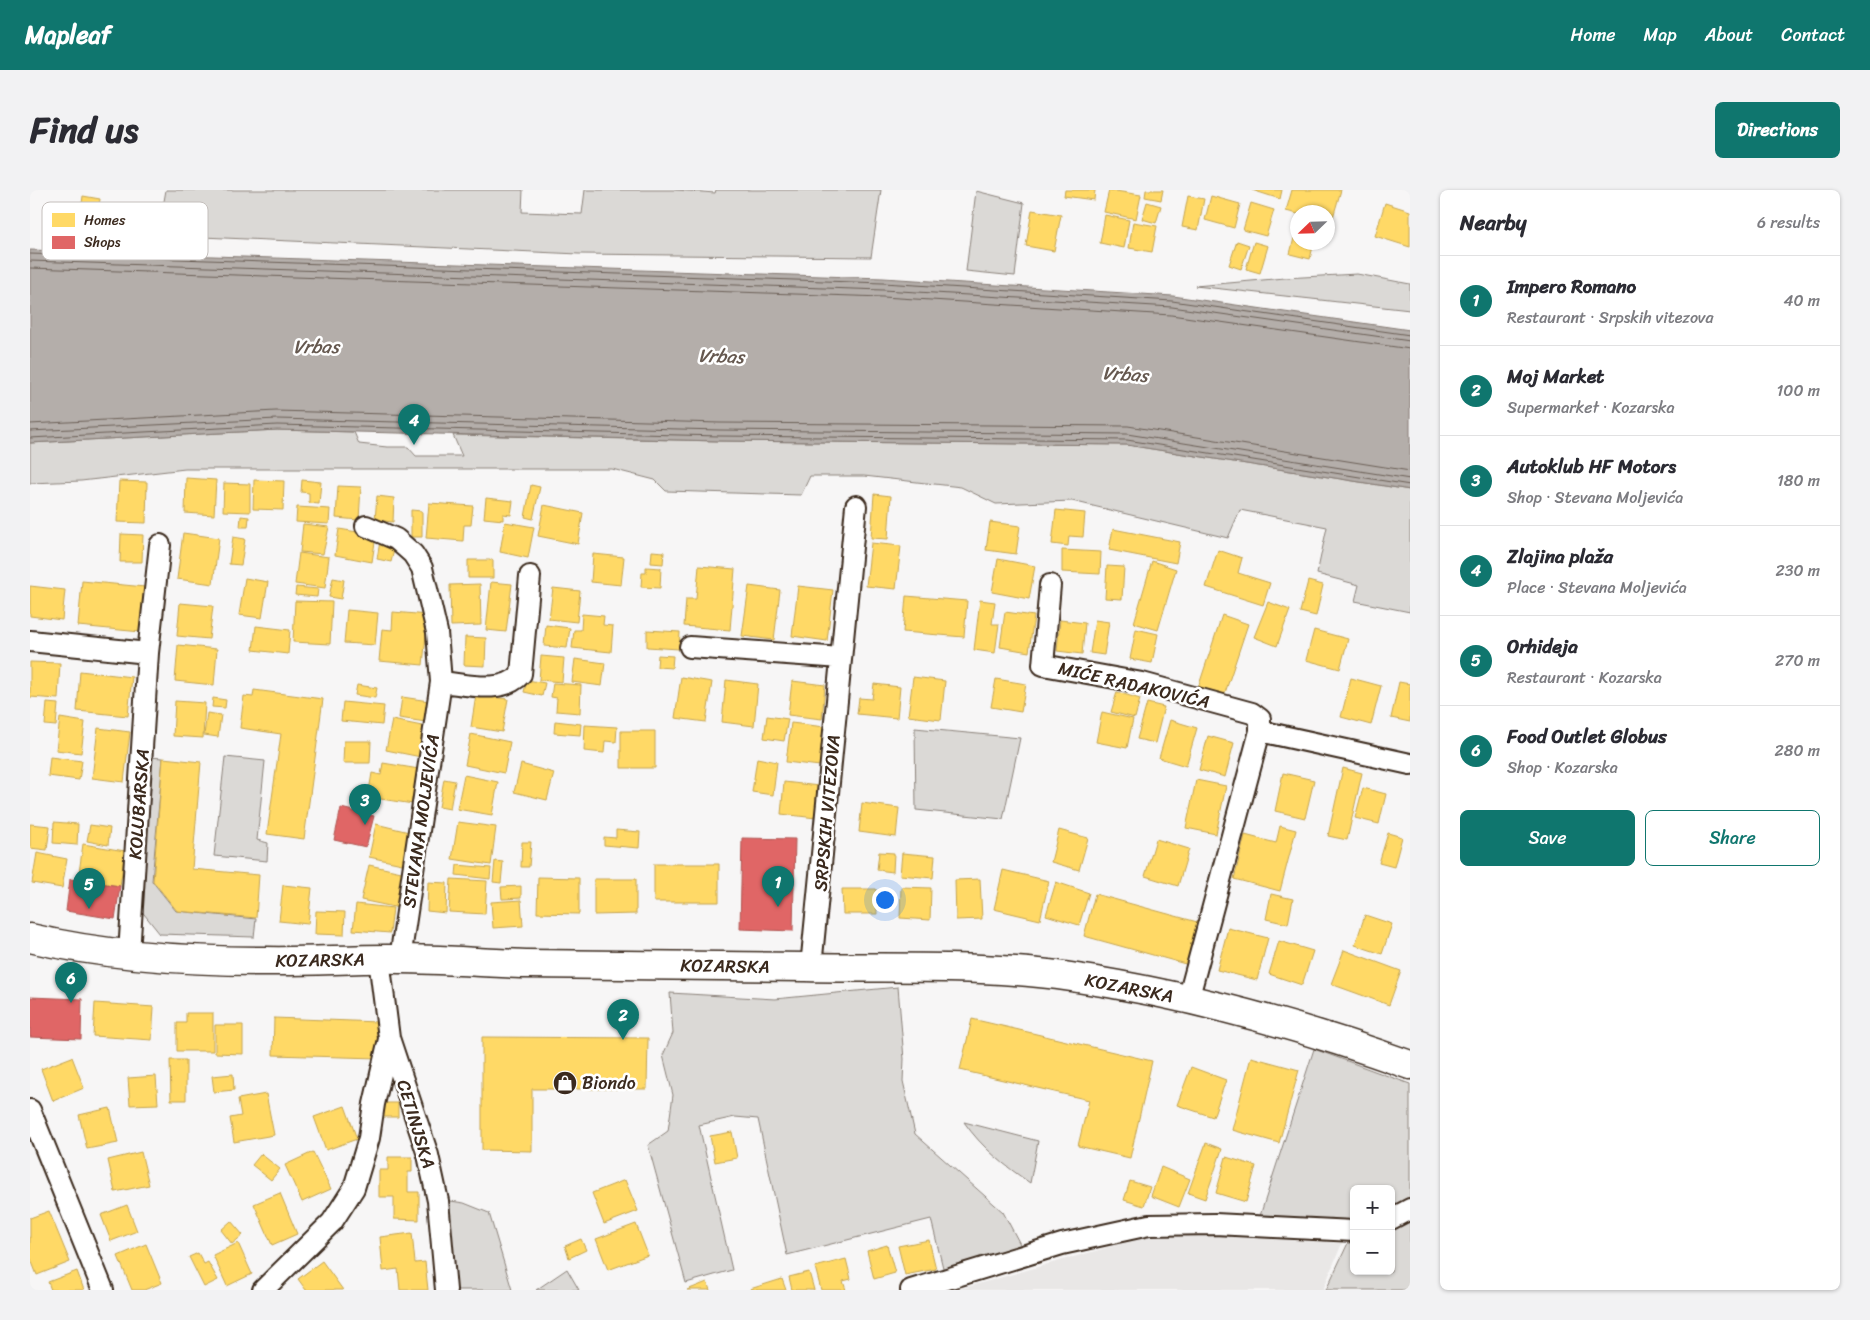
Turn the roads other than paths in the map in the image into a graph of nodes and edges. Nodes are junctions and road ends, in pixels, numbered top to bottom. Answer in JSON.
{"nodes":[{"id":1,"x":856,"y":506,"type":"dead end"},
{"id":2,"x":366,"y":526,"type":"dead end"},
{"id":3,"x":160,"y":545,"type":"dead end"},
{"id":4,"x":530,"y":576,"type":"dead end"},
{"id":5,"x":1050,"y":585,"type":"dead end"},
{"id":6,"x":30,"y":641,"type":"edge"},
{"id":7,"x":690,"y":647,"type":"dead end"},
{"id":8,"x":148,"y":653,"type":"junction"},
{"id":9,"x":841,"y":658,"type":"junction"},
{"id":10,"x":441,"y":682,"type":"junction"},
{"id":11,"x":1260,"y":731,"type":"junction"},
{"id":12,"x":1410,"y":764,"type":"edge"},
{"id":13,"x":30,"y":938,"type":"edge"},
{"id":14,"x":129,"y":954,"type":"junction"},
{"id":15,"x":390,"y":959,"type":"junction"},
{"id":16,"x":811,"y":968,"type":"junction"},
{"id":17,"x":1188,"y":1000,"type":"junction"},
{"id":18,"x":389,"y":1038,"type":"junction"},
{"id":19,"x":1410,"y":1065,"type":"edge"},
{"id":20,"x":30,"y":1110,"type":"edge"},
{"id":21,"x":1410,"y":1209,"type":"edge"},
{"id":22,"x":1395,"y":1217,"type":"edge"},
{"id":23,"x":1350,"y":1231,"type":"edge"},
{"id":24,"x":103,"y":1290,"type":"edge"},
{"id":25,"x":264,"y":1290,"type":"edge"},
{"id":26,"x":446,"y":1290,"type":"edge"},
{"id":27,"x":911,"y":1290,"type":"edge"}],
"edges":[{"from":1,"to":9,"type":"street","name":"SRPSKIH VITEZOVA"},
{"from":2,"to":10,"type":"street","name":"STEVANA MOLJEVIĆA"},
{"from":3,"to":8,"type":"street","name":"KOLUBARSKA"},
{"from":4,"to":10,"type":"street"},
{"from":5,"to":11,"type":"street","name":"MIĆE RADAKOVIĆA"},
{"from":6,"to":8,"type":"street"},
{"from":7,"to":9,"type":"street"},
{"from":8,"to":14,"type":"street","name":"KOLUBARSKA"},
{"from":9,"to":16,"type":"street","name":"SRPSKIH VITEZOVA"},
{"from":10,"to":15,"type":"street","name":"STEVANA MOLJEVIĆA"},
{"from":11,"to":12,"type":"street"},
{"from":11,"to":17,"type":"street"},
{"from":13,"to":14,"type":"main road","name":"KOZARSKA"},
{"from":14,"to":15,"type":"main road","name":"KOZARSKA"},
{"from":15,"to":16,"type":"main road","name":"KOZARSKA"},
{"from":15,"to":18,"type":"street","name":"CETINJSKA"},
{"from":16,"to":17,"type":"main road","name":"KOZARSKA"},
{"from":17,"to":19,"type":"main road","name":"KOZARSKA"},
{"from":18,"to":25,"type":"street"},
{"from":18,"to":26,"type":"street","name":"CETINJSKA"},
{"from":20,"to":24,"type":"street"},
{"from":21,"to":22,"type":"street"},
{"from":23,"to":27,"type":"street"}]}
